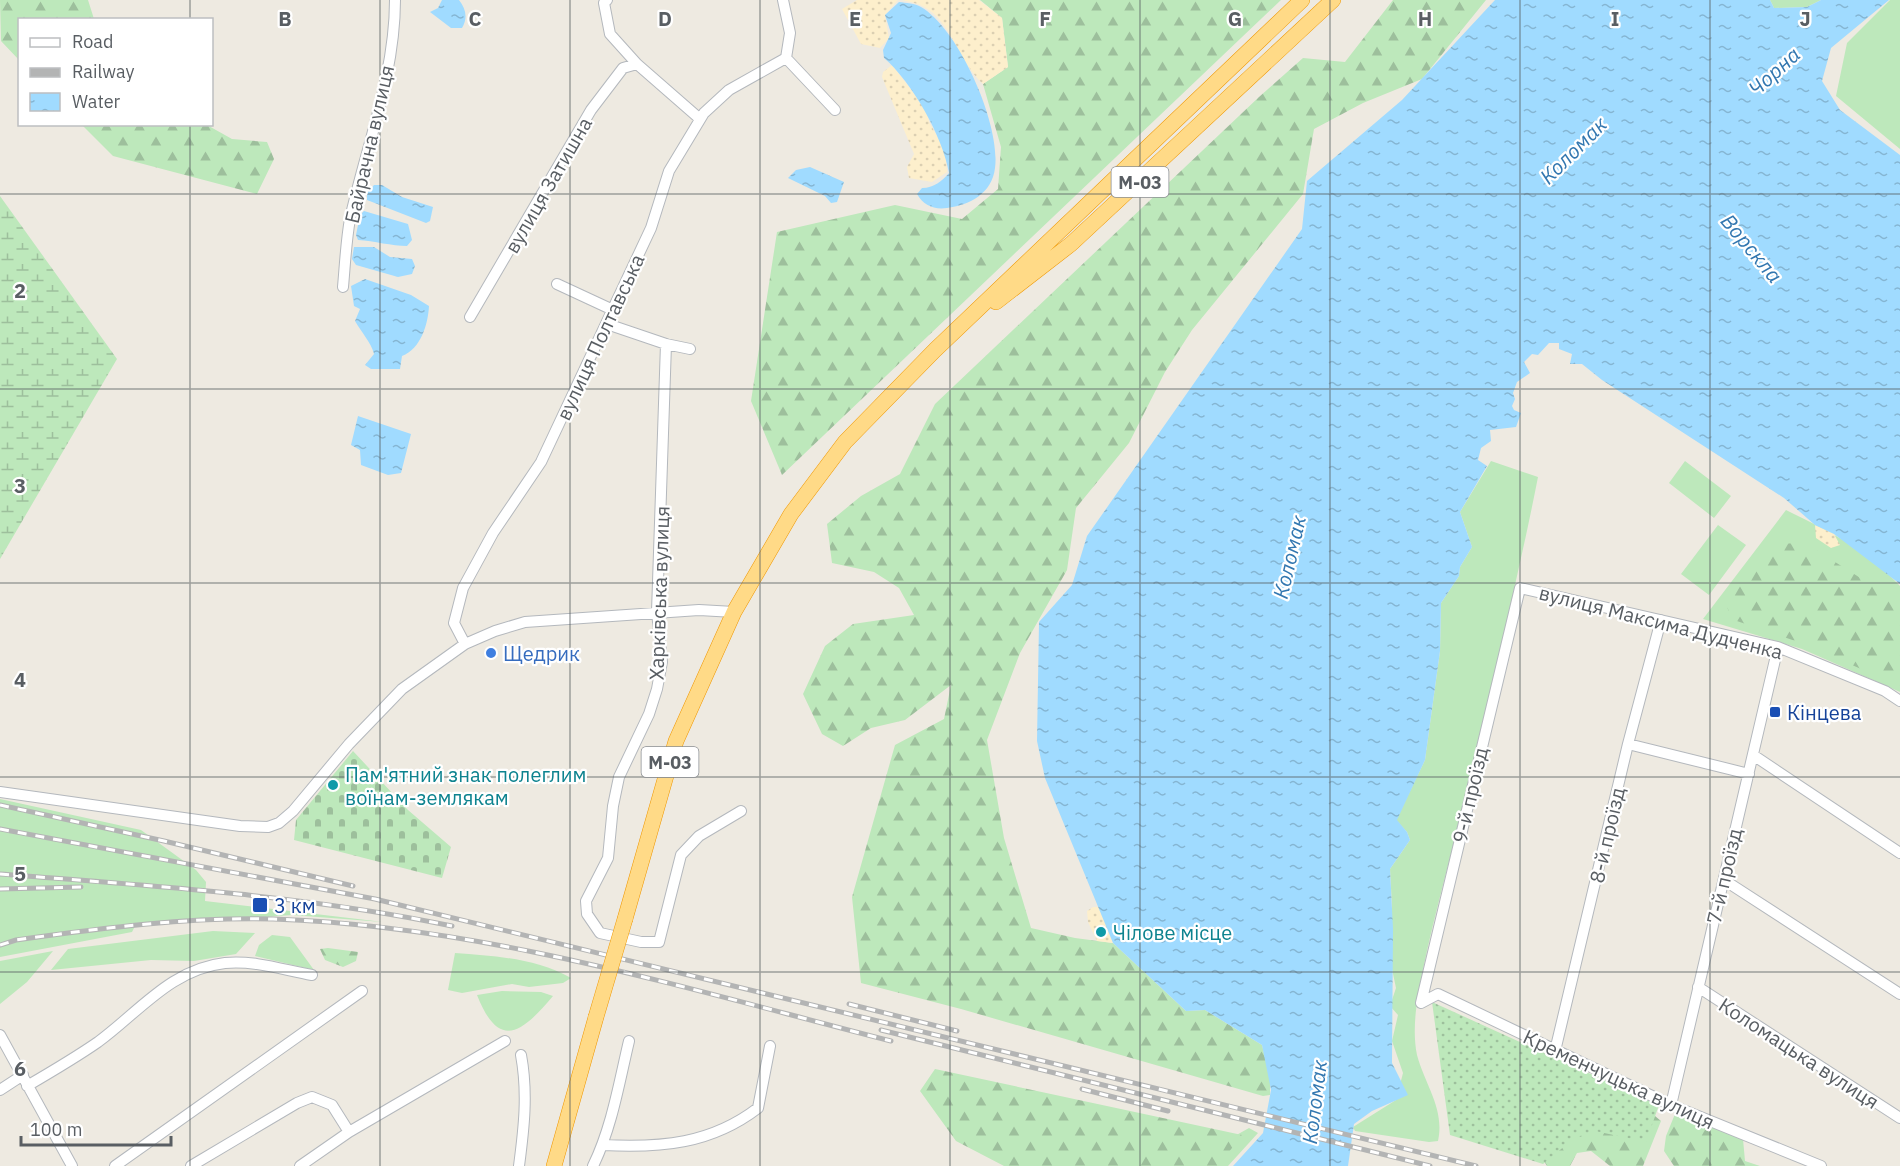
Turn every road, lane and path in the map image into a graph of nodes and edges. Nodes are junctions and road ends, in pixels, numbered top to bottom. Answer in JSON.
{"nodes":[{"id":1,"x":395,"y":0,"type":"edge"},
{"id":2,"x":607,"y":0,"type":"edge"},
{"id":3,"x":783,"y":0,"type":"edge"},
{"id":4,"x":1302,"y":0,"type":"edge"},
{"id":5,"x":1333,"y":0,"type":"edge"},
{"id":6,"x":786,"y":58,"type":"junction"},
{"id":7,"x":637,"y":64,"type":"junction"},
{"id":8,"x":835,"y":110,"type":"dead end"},
{"id":9,"x":700,"y":119,"type":"junction"},
{"id":10,"x":557,"y":284,"type":"dead end"},
{"id":11,"x":343,"y":287,"type":"dead end"},
{"id":12,"x":613,"y":310,"type":"junction"},
{"id":13,"x":470,"y":317,"type":"dead end"},
{"id":14,"x":607,"y":324,"type":"junction"},
{"id":15,"x":666,"y":344,"type":"junction"},
{"id":16,"x":690,"y":349,"type":"dead end"},
{"id":17,"x":935,"y":350,"type":"junction"},
{"id":18,"x":1520,"y":588,"type":"joint"},
{"id":19,"x":657,"y":612,"type":"junction"},
{"id":20,"x":734,"y":612,"type":"junction"},
{"id":21,"x":1661,"y":620,"type":"junction"},
{"id":22,"x":465,"y":644,"type":"junction"},
{"id":23,"x":1778,"y":647,"type":"junction"},
{"id":24,"x":1900,"y":701,"type":"edge"},
{"id":25,"x":1628,"y":744,"type":"junction"},
{"id":26,"x":1753,"y":755,"type":"junction"},
{"id":27,"x":1749,"y":774,"type":"junction"},
{"id":28,"x":0,"y":792,"type":"edge"},
{"id":29,"x":741,"y":811,"type":"dead end"},
{"id":30,"x":1900,"y":853,"type":"edge"},
{"id":31,"x":1724,"y":880,"type":"junction"},
{"id":32,"x":312,"y":975,"type":"dead end"},
{"id":33,"x":1698,"y":987,"type":"junction"},
{"id":34,"x":362,"y":991,"type":"dead end"},
{"id":35,"x":1900,"y":994,"type":"edge"},
{"id":36,"x":1421,"y":1003,"type":"joint"},
{"id":37,"x":0,"y":1035,"type":"edge"},
{"id":38,"x":505,"y":1041,"type":"dead end"},
{"id":39,"x":629,"y":1041,"type":"dead end"},
{"id":40,"x":770,"y":1046,"type":"dead end"},
{"id":41,"x":1556,"y":1051,"type":"junction"},
{"id":42,"x":521,"y":1055,"type":"dead end"},
{"id":43,"x":25,"y":1080,"type":"junction"},
{"id":44,"x":0,"y":1090,"type":"edge"},
{"id":45,"x":1671,"y":1106,"type":"junction"},
{"id":46,"x":1900,"y":1118,"type":"edge"},
{"id":47,"x":349,"y":1132,"type":"junction"},
{"id":48,"x":603,"y":1145,"type":"junction"},
{"id":49,"x":72,"y":1166,"type":"edge"},
{"id":50,"x":115,"y":1166,"type":"edge"},
{"id":51,"x":191,"y":1166,"type":"edge"},
{"id":52,"x":300,"y":1166,"type":"edge"},
{"id":53,"x":519,"y":1166,"type":"edge"},
{"id":54,"x":554,"y":1166,"type":"edge"},
{"id":55,"x":593,"y":1166,"type":"edge"},
{"id":56,"x":1821,"y":1166,"type":"edge"}],
"edges":[{"from":1,"to":11,"type":"street","name":"Байрачна вулиця"},
{"from":2,"to":7,"type":"street"},
{"from":3,"to":6,"type":"street"},
{"from":4,"to":17,"type":"highway","number":"М-03"},
{"from":5,"to":17,"type":"highway","number":"М-03"},
{"from":6,"to":8,"type":"street"},
{"from":6,"to":9,"type":"street","name":"вулиця Полтавська"},
{"from":7,"to":9,"type":"street"},
{"from":7,"to":13,"type":"street","name":"вулиця Затишна"},
{"from":9,"to":12,"type":"street","name":"вулиця Полтавська"},
{"from":10,"to":12,"type":"street"},
{"from":12,"to":14,"type":"street","name":"вулиця Полтавська"},
{"from":14,"to":15,"type":"street"},
{"from":14,"to":22,"type":"street","name":"вулиця Полтавська"},
{"from":15,"to":16,"type":"street"},
{"from":15,"to":19,"type":"street","name":"Харківська вулиця"},
{"from":17,"to":20,"type":"highway","number":"М-03"},
{"from":18,"to":21,"type":"street","name":"вулиця Максима Дудченка"},
{"from":18,"to":36,"type":"street","name":"9-й проїзд"},
{"from":19,"to":20,"type":"street"},
{"from":19,"to":22,"type":"street"},
{"from":19,"to":29,"type":"street","name":"Харківська вулиця"},
{"from":20,"to":54,"type":"highway","number":"М-03","bridge":true},
{"from":21,"to":23,"type":"street","name":"вулиця Максима Дудченка"},
{"from":21,"to":25,"type":"street","name":"8-й проїзд"},
{"from":22,"to":28,"type":"street"},
{"from":23,"to":24,"type":"street","name":"вулиця Максима Дудченка"},
{"from":23,"to":26,"type":"street","name":"7-й проїзд"},
{"from":25,"to":27,"type":"street"},
{"from":25,"to":41,"type":"street","name":"8-й проїзд"},
{"from":26,"to":27,"type":"street","name":"7-й проїзд"},
{"from":26,"to":30,"type":"street"},
{"from":27,"to":31,"type":"street","name":"7-й проїзд"},
{"from":31,"to":33,"type":"street","name":"7-й проїзд"},
{"from":31,"to":35,"type":"street"},
{"from":32,"to":43,"type":"street"},
{"from":33,"to":45,"type":"street","name":"7-й проїзд"},
{"from":33,"to":46,"type":"street","name":"Коломацька вулиця"},
{"from":34,"to":50,"type":"street"},
{"from":36,"to":41,"type":"street","name":"Кременчуцька вулиця"},
{"from":37,"to":43,"type":"street"},
{"from":38,"to":47,"type":"street"},
{"from":39,"to":48,"type":"street"},
{"from":40,"to":48,"type":"street"},
{"from":41,"to":45,"type":"street","name":"Кременчуцька вулиця"},
{"from":42,"to":53,"type":"street"},
{"from":43,"to":44,"type":"street"},
{"from":43,"to":49,"type":"street"},
{"from":45,"to":56,"type":"street","name":"Кременчуцька вулиця"},
{"from":47,"to":51,"type":"street"},
{"from":47,"to":52,"type":"street"},
{"from":48,"to":55,"type":"street"}]}
